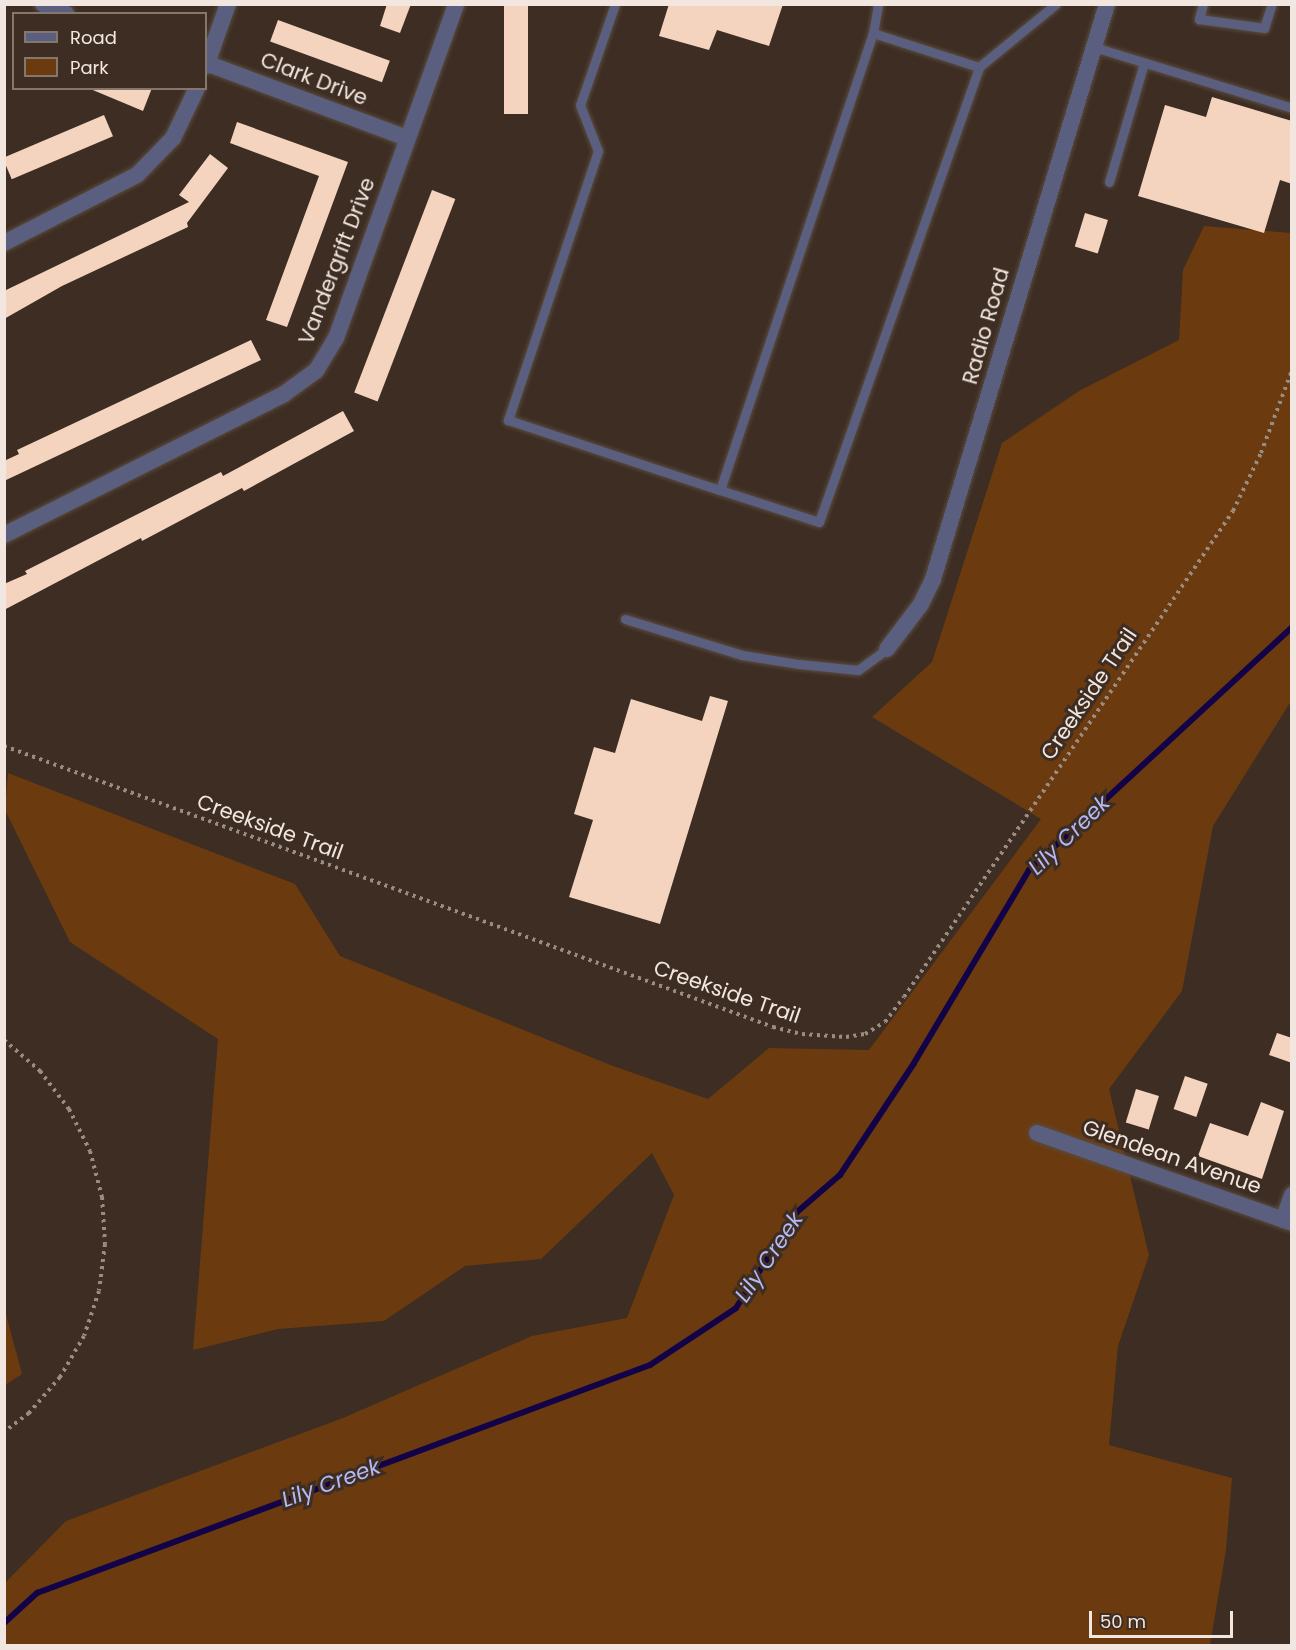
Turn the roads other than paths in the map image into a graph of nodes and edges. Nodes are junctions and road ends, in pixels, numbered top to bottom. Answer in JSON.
{"nodes":[{"id":1,"x":43,"y":4,"type":"edge"},
{"id":2,"x":228,"y":4,"type":"edge"},
{"id":3,"x":456,"y":4,"type":"edge"},
{"id":4,"x":615,"y":4,"type":"edge"},
{"id":5,"x":878,"y":4,"type":"edge"},
{"id":6,"x":1056,"y":4,"type":"edge"},
{"id":7,"x":1107,"y":4,"type":"edge"},
{"id":8,"x":1203,"y":4,"type":"edge"},
{"id":9,"x":1272,"y":4,"type":"edge"},
{"id":10,"x":61,"y":12,"type":"edge"},
{"id":11,"x":873,"y":33,"type":"junction"},
{"id":12,"x":1094,"y":47,"type":"junction"},
{"id":13,"x":207,"y":61,"type":"edge"},
{"id":14,"x":1144,"y":63,"type":"junction"},
{"id":15,"x":207,"y":64,"type":"edge"},
{"id":16,"x":979,"y":67,"type":"junction"},
{"id":17,"x":196,"y":90,"type":"edge"},
{"id":18,"x":1292,"y":108,"type":"edge"},
{"id":19,"x":407,"y":138,"type":"junction"},
{"id":20,"x":1109,"y":182,"type":"dead end"},
{"id":21,"x":4,"y":243,"type":"edge"},
{"id":22,"x":720,"y":490,"type":"junction"},
{"id":23,"x":4,"y":535,"type":"edge"},
{"id":24,"x":625,"y":619,"type":"dead end"},
{"id":25,"x":887,"y":649,"type":"joint"},
{"id":26,"x":1037,"y":1133,"type":"dead end"},
{"id":27,"x":1292,"y":1195,"type":"edge"},
{"id":28,"x":1287,"y":1221,"type":"edge"}],
"edges":[{"from":1,"to":10,"type":"street"},
{"from":2,"to":13,"type":"street"},
{"from":3,"to":19,"type":"street","name":"Vandergrift Drive"},
{"from":4,"to":22,"type":"lane"},
{"from":5,"to":11,"type":"lane"},
{"from":6,"to":16,"type":"lane"},
{"from":7,"to":12,"type":"street","name":"Radio Road"},
{"from":8,"to":9,"type":"lane"},
{"from":11,"to":16,"type":"lane"},
{"from":11,"to":22,"type":"lane"},
{"from":12,"to":14,"type":"lane"},
{"from":12,"to":25,"type":"street","name":"Radio Road"},
{"from":14,"to":18,"type":"lane"},
{"from":14,"to":20,"type":"lane"},
{"from":15,"to":19,"type":"street","name":"Clark Drive"},
{"from":16,"to":22,"type":"lane"},
{"from":17,"to":21,"type":"street"},
{"from":19,"to":23,"type":"street","name":"Vandergrift Drive"},
{"from":24,"to":25,"type":"lane"},
{"from":26,"to":28,"type":"street","name":"Glendean Avenue"},
{"from":27,"to":28,"type":"street"}]}
